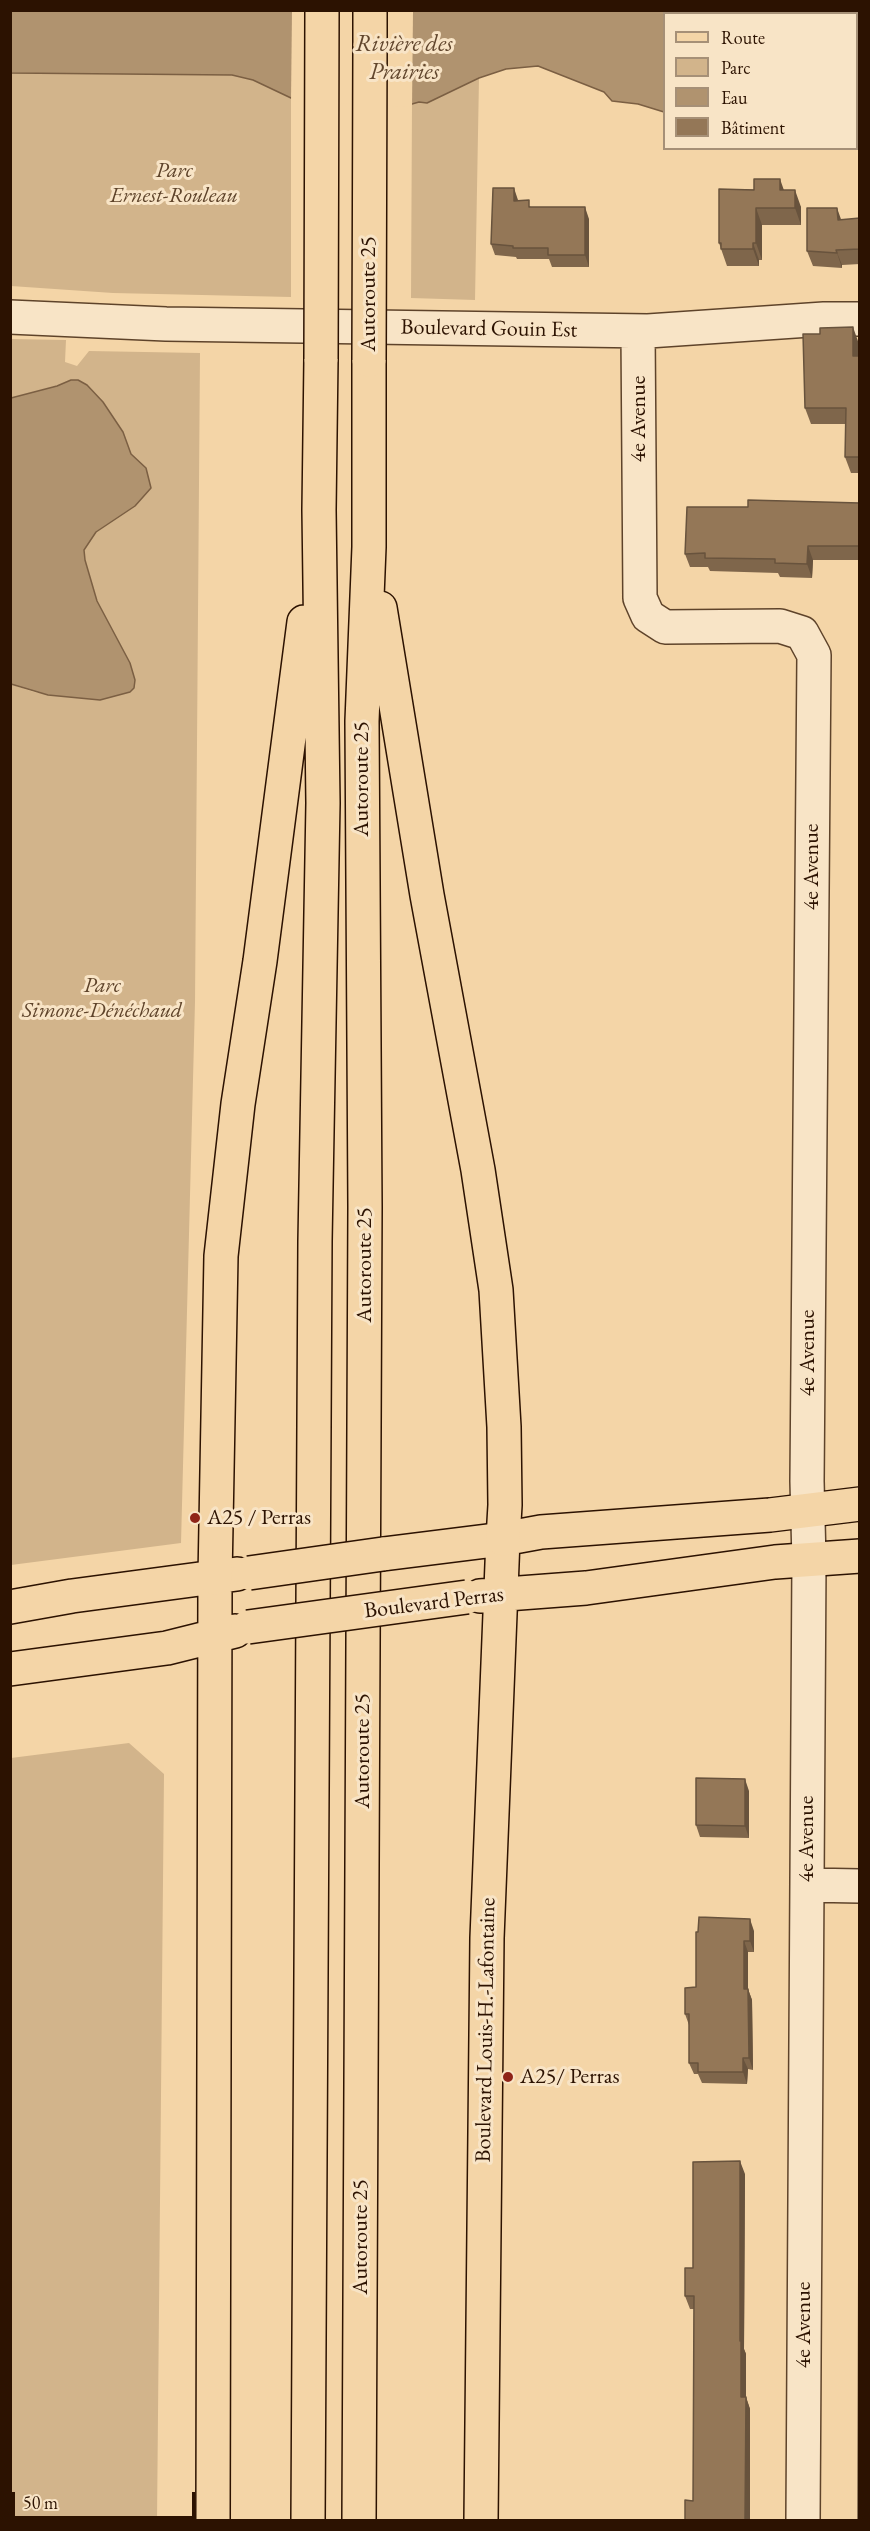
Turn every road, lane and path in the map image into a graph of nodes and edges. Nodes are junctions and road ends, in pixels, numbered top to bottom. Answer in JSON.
{"nodes":[{"id":1,"x":322,"y":10,"type":"edge"},
{"id":2,"x":370,"y":10,"type":"edge"},
{"id":3,"x":10,"y":317,"type":"edge"},
{"id":4,"x":860,"y":319,"type":"edge"},
{"id":5,"x":638,"y":331,"type":"junction"},
{"id":6,"x":319,"y":510,"type":"junction"},
{"id":7,"x":369,"y":547,"type":"junction"},
{"id":8,"x":860,"y":1504,"type":"edge"},
{"id":9,"x":808,"y":1512,"type":"junction"},
{"id":10,"x":489,"y":1541,"type":"junction"},
{"id":11,"x":860,"y":1556,"type":"edge"},
{"id":12,"x":809,"y":1561,"type":"junction"},
{"id":13,"x":215,"y":1578,"type":"junction"},
{"id":14,"x":500,"y":1595,"type":"junction"},
{"id":15,"x":10,"y":1607,"type":"edge"},
{"id":16,"x":215,"y":1638,"type":"junction"},
{"id":17,"x":10,"y":1669,"type":"edge"},
{"id":18,"x":807,"y":1885,"type":"junction"},
{"id":19,"x":860,"y":1886,"type":"edge"},
{"id":20,"x":213,"y":2520,"type":"edge"},
{"id":21,"x":308,"y":2520,"type":"edge"},
{"id":22,"x":359,"y":2520,"type":"edge"},
{"id":23,"x":481,"y":2520,"type":"edge"},
{"id":24,"x":803,"y":2520,"type":"edge"}],
"edges":[{"from":1,"to":6,"type":"main road","name":"Autoroute 25","bridge":true},
{"from":2,"to":7,"type":"main road","name":"Autoroute 25","bridge":true},
{"from":3,"to":5,"type":"street","name":"Boulevard Gouin Est"},
{"from":4,"to":5,"type":"street","name":"Boulevard Gouin Est"},
{"from":5,"to":9,"type":"street","name":"4e Avenue"},
{"from":6,"to":13,"type":"main road"},
{"from":6,"to":21,"type":"main road","name":"Autoroute 25"},
{"from":7,"to":10,"type":"main road","name":"Boulevard Louis-H.-Lafontaine"},
{"from":7,"to":22,"type":"main road","name":"Autoroute 25"},
{"from":8,"to":9,"type":"main road"},
{"from":9,"to":10,"type":"main road"},
{"from":9,"to":12,"type":"street","name":"4e Avenue"},
{"from":10,"to":13,"type":"main road","bridge":true},
{"from":10,"to":14,"type":"main road","name":"Boulevard Louis-H.-Lafontaine"},
{"from":11,"to":12,"type":"main road","name":"Boulevard Perras"},
{"from":12,"to":14,"type":"main road","name":"Boulevard Perras"},
{"from":12,"to":18,"type":"street","name":"4e Avenue"},
{"from":13,"to":15,"type":"main road"},
{"from":13,"to":16,"type":"main road"},
{"from":14,"to":16,"type":"main road","name":"Boulevard Perras","bridge":true},
{"from":14,"to":23,"type":"main road","name":"Boulevard Louis-H.-Lafontaine"},
{"from":16,"to":17,"type":"main road","name":"Boulevard Perras"},
{"from":16,"to":20,"type":"main road"},
{"from":18,"to":19,"type":"street"},
{"from":18,"to":24,"type":"street","name":"4e Avenue"}]}
